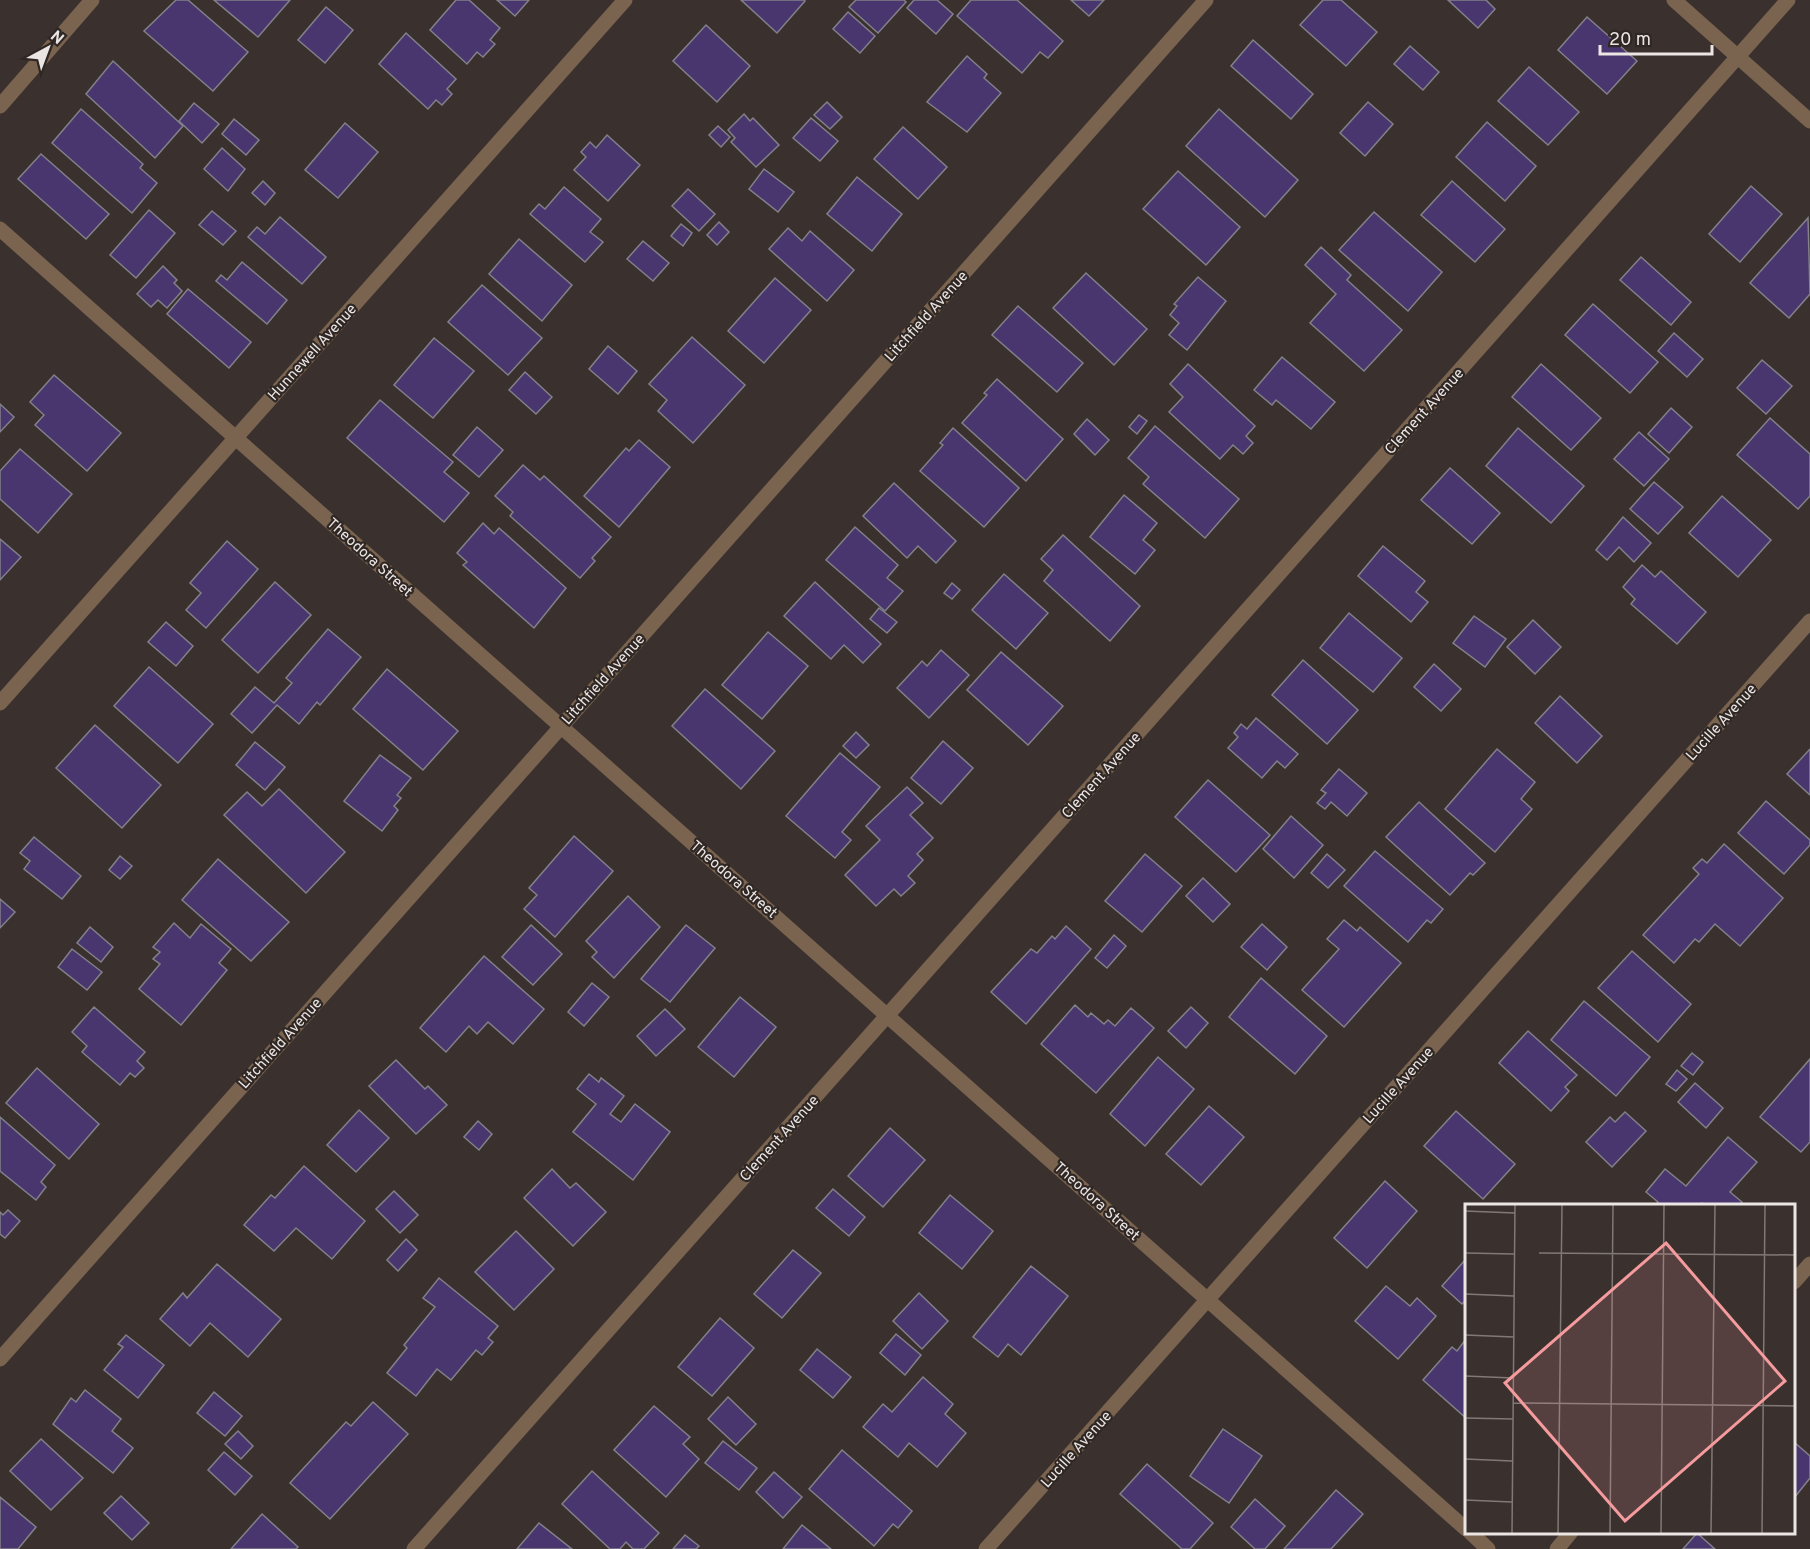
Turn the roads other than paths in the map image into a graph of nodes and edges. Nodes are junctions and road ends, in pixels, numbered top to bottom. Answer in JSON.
{"nodes":[{"id":1,"x":70,"y":0,"type":"edge"},
{"id":2,"x":625,"y":0,"type":"edge"},
{"id":3,"x":1206,"y":0,"type":"edge"},
{"id":4,"x":1674,"y":0,"type":"edge"},
{"id":5,"x":1788,"y":0,"type":"edge"},
{"id":6,"x":87,"y":5,"type":"edge"},
{"id":7,"x":1738,"y":57,"type":"junction"},
{"id":8,"x":0,"y":106,"type":"edge"},
{"id":9,"x":1810,"y":121,"type":"edge"},
{"id":10,"x":0,"y":229,"type":"edge"},
{"id":11,"x":236,"y":438,"type":"junction"},
{"id":12,"x":1810,"y":621,"type":"edge"},
{"id":13,"x":0,"y":703,"type":"edge"},
{"id":14,"x":561,"y":726,"type":"junction"},
{"id":15,"x":888,"y":1015,"type":"junction"},
{"id":16,"x":1810,"y":1263,"type":"edge"},
{"id":17,"x":1795,"y":1281,"type":"edge"},
{"id":18,"x":1208,"y":1299,"type":"junction"},
{"id":19,"x":0,"y":1359,"type":"edge"},
{"id":20,"x":1465,"y":1527,"type":"edge"},
{"id":21,"x":1471,"y":1534,"type":"edge"},
{"id":22,"x":1570,"y":1534,"type":"edge"},
{"id":23,"x":414,"y":1549,"type":"edge"},
{"id":24,"x":986,"y":1549,"type":"edge"},
{"id":25,"x":1488,"y":1549,"type":"edge"},
{"id":26,"x":1557,"y":1549,"type":"edge"}],
"edges":[{"from":1,"to":6,"type":"street"},
{"from":2,"to":11,"type":"street","name":"Hunnewell Avenue"},
{"from":3,"to":14,"type":"street","name":"Litchfield Avenue"},
{"from":4,"to":7,"type":"street"},
{"from":5,"to":7,"type":"street","name":"Clement Avenue"},
{"from":6,"to":8,"type":"street"},
{"from":7,"to":9,"type":"street"},
{"from":7,"to":15,"type":"street","name":"Clement Avenue"},
{"from":10,"to":11,"type":"street","name":"Theodora Street"},
{"from":11,"to":13,"type":"street","name":"Hunnewell Avenue"},
{"from":11,"to":14,"type":"street","name":"Theodora Street"},
{"from":12,"to":18,"type":"street","name":"Lucille Avenue"},
{"from":14,"to":15,"type":"street","name":"Theodora Street"},
{"from":14,"to":19,"type":"street","name":"Litchfield Avenue"},
{"from":15,"to":18,"type":"street","name":"Theodora Street"},
{"from":15,"to":23,"type":"street","name":"Clement Avenue"},
{"from":16,"to":17,"type":"street"},
{"from":18,"to":20,"type":"street","name":"Theodora Street"},
{"from":18,"to":24,"type":"street","name":"Lucille Avenue"},
{"from":21,"to":25,"type":"street"},
{"from":22,"to":26,"type":"street"}]}
